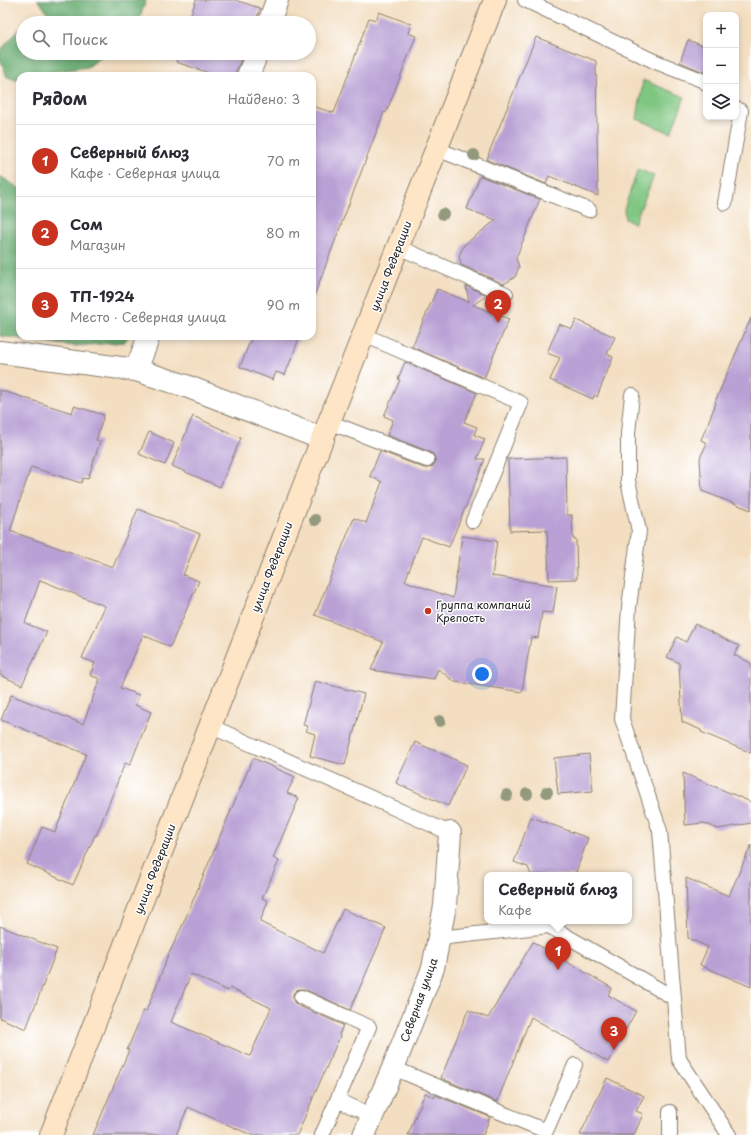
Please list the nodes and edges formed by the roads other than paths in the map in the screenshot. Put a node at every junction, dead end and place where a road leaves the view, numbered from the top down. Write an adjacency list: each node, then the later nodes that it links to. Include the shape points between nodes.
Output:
1 (277, 0): 4 (street)
2 (525, 0): 7 (lane, via 656,62)
3 (491, 1): 9 (main road, улица Федерации)
4 (271, 16)
5 (254, 60): 6 (street)
6 (250, 72)
7 (703, 81)
8 (739, 110): 10 (lane, via 741,111)
9 (437, 149): 11 (lane); 12 (main road, улица Федерации)
10 (725, 203)
11 (589, 210)
12 (398, 247): 13 (lane); 14 (main road, улица Федерации)
13 (506, 294)
14 (364, 335): 19 (main road, улица Федерации); 21 (lane, via 521,403)
15 (147, 340): 17 (street)
16 (0, 352): 17 (street)
17 (136, 370): 19 (street)
18 (632, 395): 26 (lane, via 628,433 628,480 639,531 629,607 622,719 660,831)
19 (326, 430): 20 (lane); 22 (main road, улица Федерации)
20 (427, 460)
21 (473, 521)
22 (210, 726): 23 (lane); 32 (main road, улица Федерации)
23 (450, 834): 24 (street, Северная улица, via 445,906)
24 (439, 938): 26 (lane, via 549,926); 28 (street, Северная улица, via 433,968)
25 (301, 997): 29 (lane, via 368,1028)
26 (674, 998): 35 (lane, via 679,1058)
27 (575, 1065): 28 (lane, via 546,1131)
28 (394, 1068): 31 (street, Северная улица)
29 (337, 1100): 31 (lane); 33 (lane)
30 (670, 1112): 34 (lane)
31 (368, 1125)
32 (51, 1135)
33 (322, 1135)
34 (670, 1135)
35 (729, 1135)

